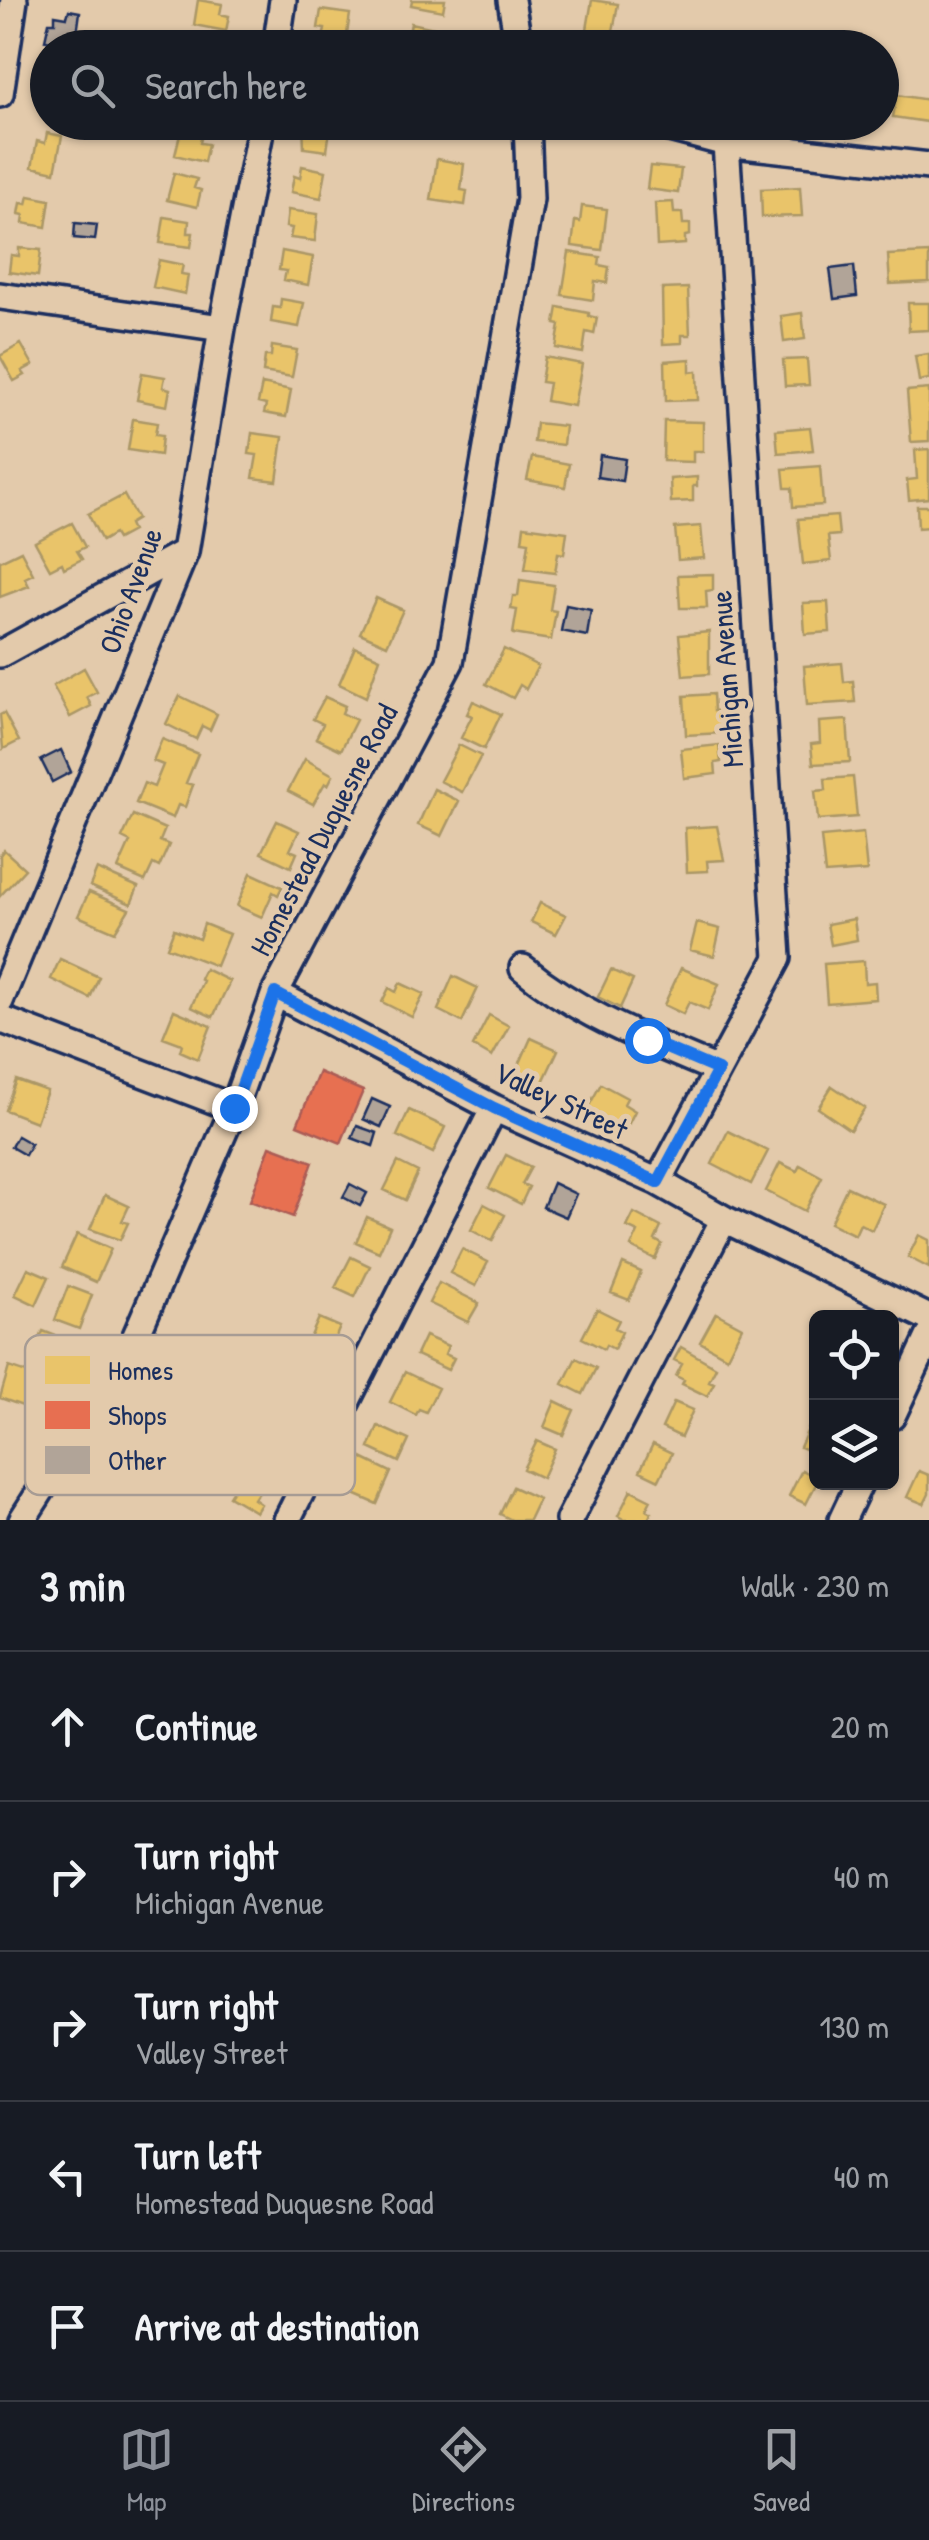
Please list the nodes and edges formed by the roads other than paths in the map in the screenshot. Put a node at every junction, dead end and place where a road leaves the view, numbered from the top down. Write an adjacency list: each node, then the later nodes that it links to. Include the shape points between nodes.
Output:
1 (14, 0): 6 (street)
2 (282, 0): 4 (street)
3 (511, 0): 5 (street)
4 (278, 30)
5 (516, 30)
6 (0, 94)
7 (259, 140): 13 (street, Ohio Avenue)
8 (528, 140): 17 (street, Homestead Duquesne Road, via 530,199 450,662)
9 (715, 140): 10 (street)
10 (726, 143): 11 (street); 20 (street, Michigan Avenue, via 778,958)
11 (929, 166)
12 (0, 296): 13 (street)
13 (222, 328): 14 (street, Ohio Avenue)
14 (185, 552): 15 (street); 18 (street, Ohio Avenue)
15 (0, 654)
16 (523, 968): 20 (street, via 580,1010)
17 (275, 993): 21 (street, Homestead Duquesne Road); 22 (street, Valley Street)
18 (0, 1002)
19 (0, 1018): 21 (street)
20 (718, 1070): 23 (street, Michigan Avenue)
21 (234, 1108): 26 (street, Homestead Duquesne Road)
22 (494, 1108): 23 (street, Valley Street); 28 (street)
23 (658, 1182): 24 (street, Valley Street)
24 (724, 1219): 25 (street, Valley Street); 35 (street)
25 (929, 1318)
26 (136, 1335)
27 (929, 1337): 29 (street)
28 (355, 1386)
29 (899, 1401)
30 (856, 1490): 36 (street)
31 (38, 1495): 33 (street, Homestead Duquesne Road)
32 (300, 1495): 34 (street)
33 (22, 1520)
34 (288, 1520)
35 (569, 1520)
36 (842, 1520)

